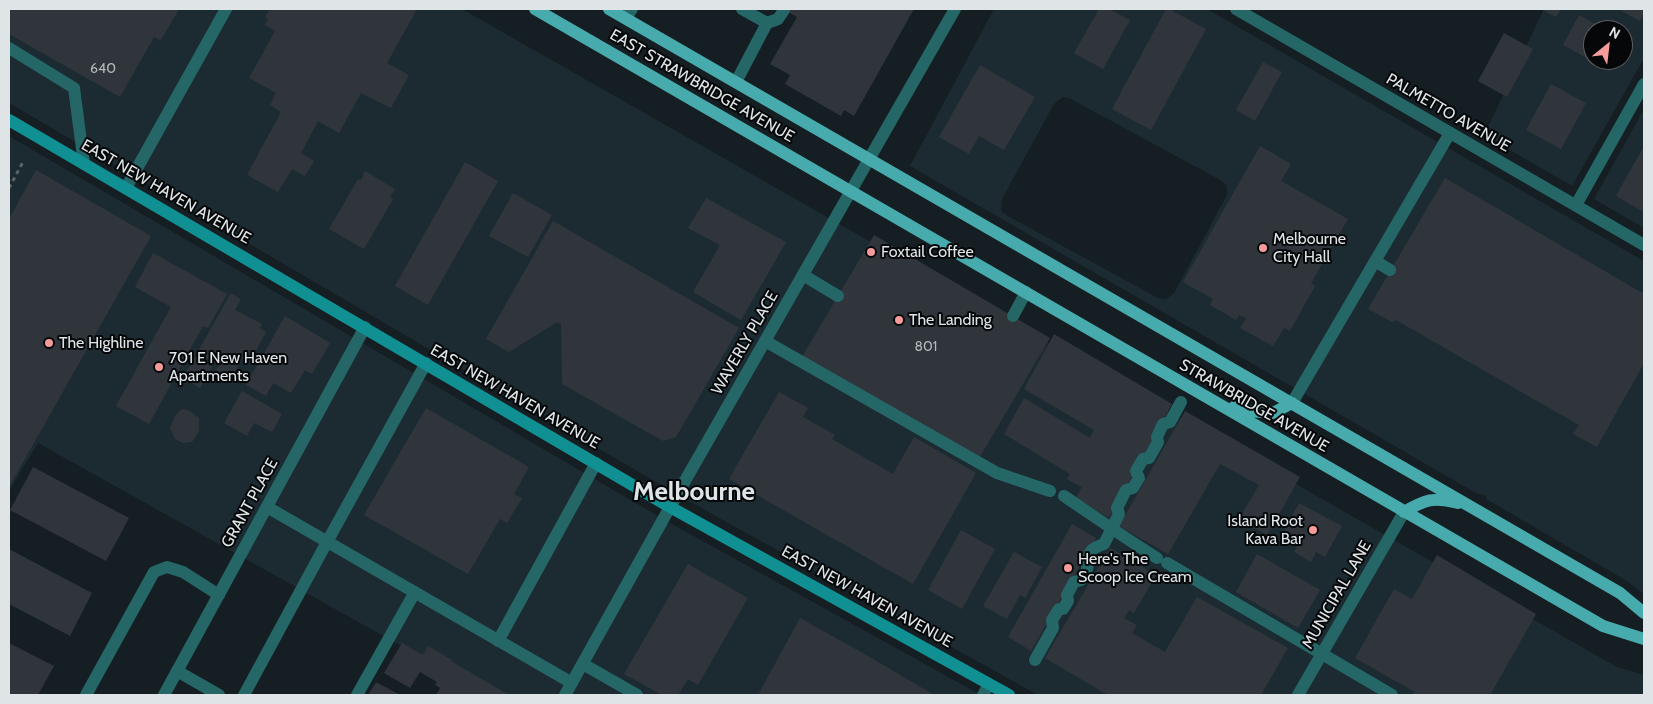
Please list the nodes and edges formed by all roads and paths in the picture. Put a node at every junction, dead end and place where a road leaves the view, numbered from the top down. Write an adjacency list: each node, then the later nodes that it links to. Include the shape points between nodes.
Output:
1 (226, 9): 19 (street)
2 (535, 9): 20 (main road, EAST STRAWBRIDGE AVENUE)
3 (609, 9): 8 (main road, EAST STRAWBRIDGE AVENUE)
4 (955, 9): 15 (street, WAVERLY PLACE)
5 (1236, 9): 14 (street, PALMETTO AVENUE)
6 (784, 10): 9 (street, via 778,19)
7 (750, 11): 9 (street)
8 (629, 14): 11 (main road, EAST STRAWBRIDGE AVENUE)
9 (767, 23): 11 (street)
10 (9, 48): 17 (street, via 74,88)
11 (736, 82): 15 (main road, EAST STRAWBRIDGE AVENUE)
12 (1644, 84): 21 (street)
13 (9, 120): 17 (street, EAST NEW HAVEN AVENUE)
14 (1450, 132): 21 (street, PALMETTO AVENUE); 23 (street)
15 (870, 159): 20 (street, WAVERLY PLACE); 34 (main road, STRAWBRIDGE AVENUE)
16 (24, 160): 18 (path)
17 (84, 164): 19 (street, EAST NEW HAVEN AVENUE)
18 (9, 188)
19 (126, 188): 29 (street, EAST NEW HAVEN AVENUE)
20 (852, 191): 25 (street, WAVERLY PLACE); 26 (main road, STRAWBRIDGE AVENUE)
21 (1576, 205): 22 (street, PALMETTO AVENUE)
22 (1644, 245)
23 (1375, 261): 24 (street); 34 (street)
24 (1390, 270)
25 (803, 275): 27 (street); 30 (street, WAVERLY PLACE)
26 (1026, 292): 28 (street); 33 (main road, STRAWBRIDGE AVENUE)
27 (838, 296)
28 (1013, 316)
29 (365, 327): 31 (street, EAST NEW HAVEN AVENUE); 39 (street, GRANT PLACE)
30 (765, 341): 36 (street, via 997,473); 40 (street, WAVERLY PLACE)
31 (426, 363): 35 (street, EAST NEW HAVEN AVENUE); 43 (street)
32 (1181, 402): 42 (street, via 1170,422 1163,424 1150,458 1143,459 1136,470 1139,478 1133,488 1126,490)
33 (1214, 402): 34 (main road, via 1273,413); 41 (main road, STRAWBRIDGE AVENUE)
34 (1292, 403): 38 (main road, STRAWBRIDGE AVENUE)
35 (596, 463): 40 (street, EAST NEW HAVEN AVENUE); 48 (street)
36 (1050, 491)
37 (1064, 496): 42 (street)
38 (1470, 506): 41 (main road, via 1442,500 1422,502); 46 (main road, STRAWBRIDGE AVENUE, via 1620,593)
39 (267, 507): 43 (street); 45 (street, GRANT PLACE)
40 (670, 507): 51 (street, WAVERLY PLACE); 54 (street, EAST NEW HAVEN AVENUE)
41 (1404, 512): 47 (main road, STRAWBRIDGE AVENUE, via 1603,626); 49 (street, MUNICIPAL LANE)
42 (1111, 529): 49 (street); 50 (street, via 1104,544 1094,547 1087,557 1087,570 1080,580 1074,582 1063,610 1059,609 1052,620 1053,628)
43 (327, 542): 44 (street); 58 (street)
44 (415, 592): 48 (street); 59 (street)
45 (219, 595): 52 (street, GRANT PLACE); 55 (street, via 183,572 167,567 154,572)
46 (1644, 614)
47 (1644, 639)
48 (498, 641): 53 (street)
49 (1321, 655): 64 (street, MUNICIPAL LANE); 65 (street)
50 (1035, 660)
51 (583, 664): 53 (street, WAVERLY PLACE); 61 (street)
52 (177, 671): 56 (street, GRANT PLACE); 57 (street)
53 (572, 683): 60 (street, WAVERLY PLACE)
54 (989, 684): 62 (street); 63 (street, EAST NEW HAVEN AVENUE)
55 (86, 695)
56 (164, 695)
57 (219, 695)
58 (244, 695)
59 (357, 695)
60 (565, 695)
61 (638, 695)
62 (983, 695)
63 (1009, 695)
64 (1298, 695)
65 (1392, 695)

